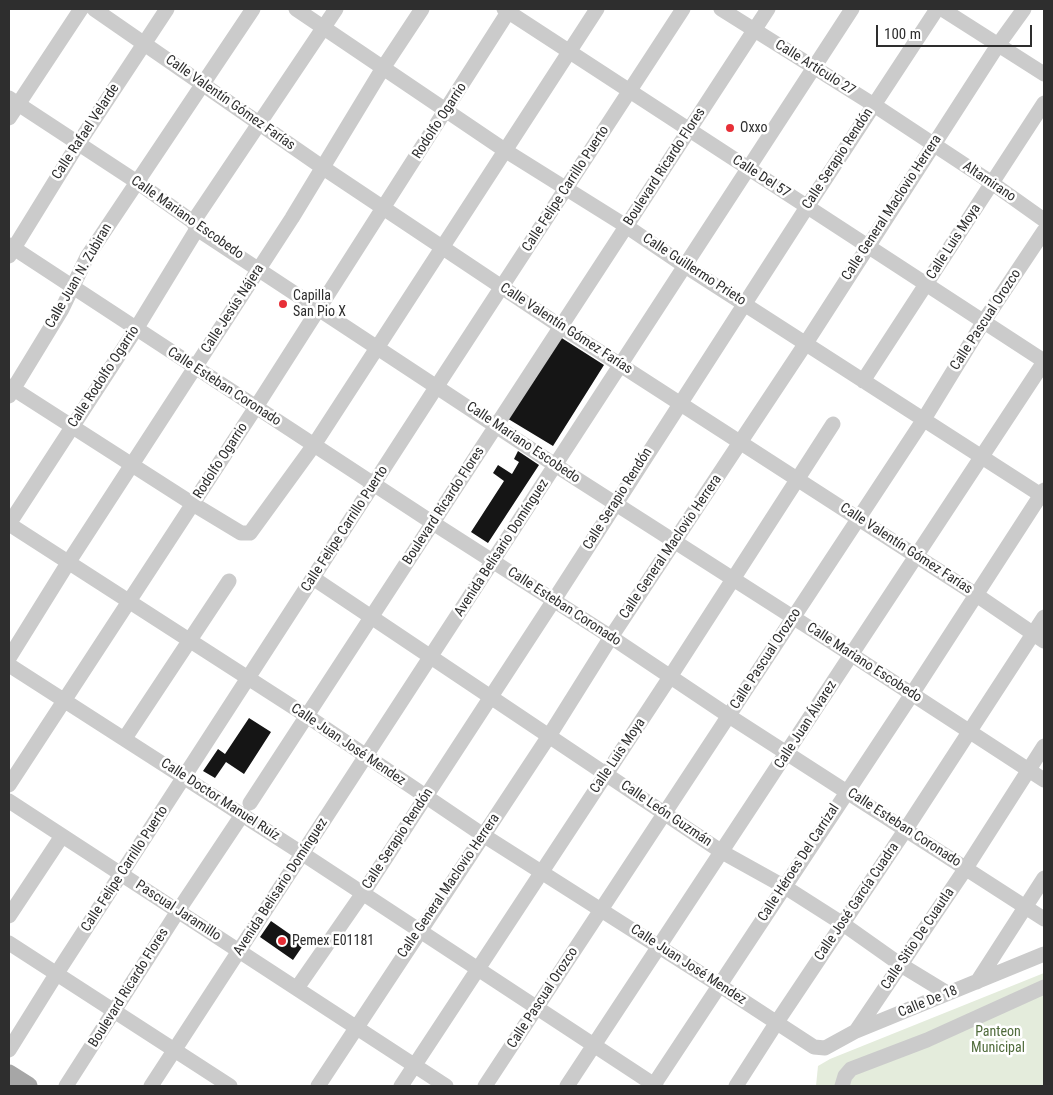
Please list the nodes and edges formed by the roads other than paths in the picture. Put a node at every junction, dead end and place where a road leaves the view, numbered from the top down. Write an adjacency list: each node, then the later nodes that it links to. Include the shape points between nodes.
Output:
1 (81, 9): 27 (street)
2 (94, 9): 19 (street, Calle Valentín Gómez Farías)
3 (167, 9): 19 (street, Calle Rafael Velarde)
4 (252, 9): 25 (street, Calle Juan N. Zubiran)
5 (296, 9): 17 (street, Calle Guillermo Prieto)
6 (336, 9): 17 (street, Calle Rodolfo Ogarrio)
7 (422, 9): 22 (street, Calle Jesús Nájera)
8 (598, 9): 21 (street)
9 (683, 9): 26 (street, Calle Felipe Carrillo Puerto)
10 (721, 9): 18 (street, Calle Artículo 27)
11 (768, 9): 18 (street, Boulevard Ricardo Flores)
12 (852, 9): 23 (street, Avenida Belisario Domínguez)
13 (937, 9): 29 (street, Calle Serapio Rendón)
14 (942, 9): 20 (street)
15 (1024, 9): 20 (street, Calle General Maclovio Herrera)
16 (508, 10): 21 (street, Calle Del 57); 30 (street, Rodolfo Ogarrio)
17 (324, 28): 22 (street, Calle Guillermo Prieto); 32 (street, Calle Rodolfo Ogarrio)
18 (754, 30): 23 (street, Calle Artículo 27); 33 (street, Boulevard Ricardo Flores)
19 (144, 43): 25 (street, Calle Valentín Gómez Farías); 34 (street, Calle Rafael Velarde)
20 (998, 45): 24 (street); 35 (street, Calle General Maclovio Herrera)
21 (569, 51): 26 (street, Calle Del 57); 36 (street)
22 (383, 68): 30 (street, Calle Guillermo Prieto); 37 (street, Calle Jesús Nájera)
23 (814, 68): 29 (street, Calle Artículo 27); 38 (street, Avenida Belisario Domínguez)
24 (1044, 74)
25 (202, 83): 32 (street, Calle Valentín Gómez Farías); 39 (street, Calle Juan N. Zubiran)
26 (629, 90): 33 (street, Calle Del 57); 41 (street, Calle Felipe Carrillo Puerto)
27 (13, 102): 31 (street); 34 (street, Calle Mariano Escobedo)
28 (1044, 103): 40 (street, Calle Luis Moya)
29 (874, 105): 35 (street, Calle Artículo 27); 42 (street, Calle Serapio Rendón)
30 (446, 112): 36 (street, Calle Guillermo Prieto); 43 (street, Rodolfo Ogarrio)
31 (9, 118)
32 (259, 123): 37 (street, Calle Valentín Gómez Farías); 45 (street, Calle Rodolfo Ogarrio)
33 (689, 129): 38 (street, Calle Del 57); 46 (street, Boulevard Ricardo Flores)
34 (78, 144): 39 (street, Calle Mariano Escobedo); 50 (street, Calle Rafael Velarde)
35 (933, 144): 40 (street, Altamirano); 48 (street, Calle General Maclovio Herrera)
36 (506, 151): 41 (street, Calle Guillermo Prieto); 49 (street)
37 (322, 167): 43 (street, Calle Valentín Gómez Farías); 52 (street, Calle Jesús Nájera)
38 (748, 168): 42 (street, Calle Del 57); 51 (street, Avenida Belisario Domínguez)
39 (136, 182): 45 (street, Calle Mariano Escobedo); 54 (street, Calle Juan N. Zubiran, via 87,257)
40 (992, 183): 44 (street, Altamirano); 53 (street, Calle Luis Moya)
41 (566, 188): 46 (street, Calle Guillermo Prieto); 55 (street, Calle Felipe Carrillo Puerto)
42 (807, 206): 48 (street, Calle Del 57); 56 (street, Calle Serapio Rendón)
43 (384, 209): 49 (street, Calle Valentín Gómez Farías); 57 (street, Rodolfo Ogarrio)
44 (1044, 220)
45 (195, 226): 52 (street, Calle Mariano Escobedo); 60 (street, Calle Rodolfo Ogarrio)
46 (626, 226): 51 (street, Calle Guillermo Prieto); 59 (street, Boulevard Ricardo Flores)
47 (1044, 231): 58 (street, Calle Pascual Orozco)
48 (868, 246): 53 (street, Calle Del 57); 61 (street, Calle General Maclovio Herrera)
49 (442, 247): 55 (street, Calle Valentín Gómez Farías); 62 (street)
50 (10, 250): 54 (street, Calle Esteban Coronado)
51 (685, 266): 56 (street, Calle Guillermo Prieto); 64 (street, Avenida Belisario Domínguez)
52 (259, 269): 57 (street, Calle Mariano Escobedo); 65 (street, Calle Jesús Nájera)
53 (927, 283): 58 (street, Calle Del 57); 66 (street, Calle Luis Moya)
54 (72, 288): 60 (street, Calle Esteban Coronado); 68 (street, Calle Juan N. Zubiran)
55 (502, 288): 59 (street, Calle Valentín Gómez Farías); 67 (street, Calle Felipe Carrillo Puerto)
56 (745, 303): 61 (street, Calle Guillermo Prieto); 69 (street, Calle Serapio Rendón)
57 (318, 308): 62 (street, Calle Mariano Escobedo); 70 (street, Rodolfo Ogarrio)
58 (984, 321): 63 (street, Calle Del 57); 71 (street, Calle Pascual Orozco)
59 (560, 326): 64 (street, Calle Valentín Gómez Farías); 73 (street, Boulevard Ricardo Flores)
60 (136, 329): 65 (street, Calle Esteban Coronado); 74 (street, Calle Rodolfo Ogarrio)
61 (806, 343): 66 (street, Calle Guillermo Prieto); 75 (street, Calle General Maclovio Herrera)
62 (378, 347): 67 (street, Calle Mariano Escobedo); 76 (street)
63 (1044, 362): 77 (street, Calle Juan Álvarez)
64 (621, 365): 69 (street, Calle Valentín Gómez Farías); 79 (street, Avenida Belisario Domínguez)
65 (196, 368): 70 (street, Calle Esteban Coronado); 78 (street, Calle Jesús Nájera)
66 (863, 380): 71 (street, Calle Guillermo Prieto)
67 (437, 386): 73 (street, Calle Mariano Escobedo); 81 (street, Calle Felipe Carrillo Puerto)
68 (10, 390): 74 (street)
69 (680, 403): 75 (street, Calle Valentín Gómez Farías); 84 (street, Calle Serapio Rendón)
70 (256, 407): 76 (street, Calle Esteban Coronado); 83 (street, Rodolfo Ogarrio)
71 (924, 419): 77 (street, Calle Guillermo Prieto); 85 (street, Calle Pascual Orozco)
72 (834, 424): 80 (street, Calle Luis Moya)
73 (497, 426): 79 (street, Calle Mariano Escobedo); 86 (street, Boulevard Ricardo Flores)
74 (72, 427): 78 (street); 87 (street, Calle Rodolfo Ogarrio)
75 (740, 442): 80 (street, Calle Valentín Gómez Farías); 88 (street, Calle General Maclovio Herrera)
76 (314, 445): 81 (street, Calle Esteban Coronado); 83 (street, via 248,534)
77 (982, 457): 82 (street, Calle Guillermo Prieto); 89 (street, Calle Juan Álvarez)
78 (132, 464): 83 (street); 91 (street, Calle Jesús Nájera)
79 (555, 465): 84 (street, Calle Mariano Escobedo); 90 (street, Avenida Belisario Domínguez)
80 (798, 480): 85 (street, Calle Valentín Gómez Farías); 93 (street, Calle Luis Moya)
81 (374, 484): 86 (street, Calle Esteban Coronado); 92 (street, Calle Felipe Carrillo Puerto)
82 (1043, 494): 95 (street, Calle Héroes Del Carrizal)
83 (193, 504): 97 (street, Rodolfo Ogarrio)
84 (615, 504): 88 (street, Calle Mariano Escobedo); 96 (street, Calle Serapio Rendón)
85 (858, 518): 89 (street, Calle Valentín Gómez Farías); 100 (street, Calle Pascual Orozco)
86 (433, 523): 90 (street, Calle Esteban Coronado); 98 (street, Boulevard Ricardo Flores)
87 (9, 524): 91 (street, Calle Juan José Mendez)
88 (675, 541): 93 (street, Calle Mariano Escobedo); 101 (street, Calle General Maclovio Herrera)
89 (916, 556): 95 (street, Calle Valentín Gómez Farías); 104 (street, Calle Juan Álvarez)
90 (494, 561): 96 (street, Calle Esteban Coronado); 105 (street, Avenida Belisario Domínguez)
91 (68, 563): 97 (street, Calle Juan José Mendez); 106 (street, Calle Jesús Nájera)
92 (314, 578): 98 (street, Calle León Guzmán); 109 (street, Calle Felipe Carrillo Puerto)
93 (733, 579): 100 (street, Calle Mariano Escobedo); 108 (street, Calle Luis Moya)
94 (229, 581): 103 (street)
95 (975, 594): 102 (street, Calle Valentín Gómez Farías); 110 (street, Calle Héroes Del Carrizal)
96 (554, 600): 101 (street, Calle Esteban Coronado); 111 (street, Calle Serapio Rendón)
97 (129, 602): 103 (street, Calle Juan José Mendez); 112 (street, Rodolfo Ogarrio)
98 (372, 616): 105 (street, Calle León Guzmán); 113 (street, Boulevard Ricardo Flores)
99 (1044, 617): 102 (street, Calle José García Cuadra)
100 (793, 618): 104 (street, Calle Mariano Escobedo); 114 (street, Calle Pascual Orozco)
101 (611, 637): 108 (street, Calle Esteban Coronado); 116 (street, Calle General Maclovio Herrera)
102 (1039, 637): 115 (street, Calle José García Cuadra)
103 (189, 641): 109 (street, Calle Juan José Mendez); 117 (street)
104 (852, 655): 110 (street, Calle Mariano Escobedo); 119 (street, Calle Juan Álvarez)
105 (432, 656): 111 (street, Calle León Guzmán); 120 (street, Avenida Belisario Domínguez)
106 (9, 658)
107 (9, 665): 112 (street, Calle Doctor Manuel Ruíz)
108 (670, 677): 114 (street, Calle Esteban Coronado); 122 (street, Calle Luis Moya)
109 (248, 678): 113 (street, Calle Juan José Mendez); 123 (street, Calle Felipe Carrillo Puerto)
110 (912, 694): 115 (street, Calle Mariano Escobedo); 126 (street, Calle Héroes Del Carrizal)
111 (491, 696): 116 (street, Calle León Guzmán); 127 (street, Calle Serapio Rendón)
112 (64, 700): 117 (street, Calle Doctor Manuel Ruíz); 125 (street, Rodolfo Ogarrio)
113 (307, 716): 120 (street, Calle Juan José Mendez); 129 (street, Boulevard Ricardo Flores)
114 (729, 716): 119 (street, Calle Esteban Coronado); 130 (street, Calle Pascual Orozco)
115 (970, 732): 121 (street, Calle Mariano Escobedo); 131 (street, Calle José García Cuadra)
116 (549, 736): 122 (street, Calle León Guzmán); 132 (street, Calle General Maclovio Herrera)
117 (125, 738): 123 (street, Calle Doctor Manuel Ruíz)
118 (1044, 746): 121 (street, Calle Sitio De Cuautla)
119 (787, 754): 126 (street, Calle Esteban Coronado); 134 (street, Calle Juan Álvarez)
120 (366, 756): 127 (street, Calle Juan José Mendez); 135 (street, Avenida Belisario Domínguez)
121 (1029, 770): 124 (street, Calle Mariano Escobedo); 136 (street, Calle Sitio De Cuautla)
122 (605, 774): 130 (street, Calle León Guzmán); 137 (street, Calle Luis Moya)
123 (184, 777): 129 (street, Calle Doctor Manuel Ruíz); 138 (street, Calle Felipe Carrillo Puerto)
124 (1044, 780)
125 (9, 784)
126 (847, 791): 131 (street, Calle Esteban Coronado); 140 (street, Calle Héroes Del Carrizal)
127 (426, 796): 132 (street, Calle Juan José Mendez); 141 (street, Calle Serapio Rendón)
128 (9, 802): 133 (street, Pascual Jaramillo)
129 (246, 809): 135 (street, Calle Doctor Manuel Ruíz); 144 (street, Boulevard Ricardo Flores)
130 (664, 813): 134 (street, Calle León Guzmán); 143 (street, Calle Pascual Orozco)
131 (906, 828): 136 (street, Calle Esteban Coronado); 147 (street, Calle José García Cuadra)
132 (483, 834): 137 (street, Calle Juan José Mendez); 148 (street, Calle General Maclovio Herrera)
133 (62, 836): 138 (street, Pascual Jaramillo); 145 (street)
134 (722, 852): 140 (street, Calle León Guzmán); 150 (street, Calle Juan Álvarez)
135 (304, 854): 141 (street, Calle Doctor Manuel Ruíz); 151 (street, Avenida Belisario Domínguez)
136 (966, 868): 142 (street, Calle Esteban Coronado); 153 (street, Calle Sitio De Cuautla)
137 (541, 872): 143 (street, Calle Juan José Mendez); 154 (street, Calle Luis Moya)
138 (121, 874): 144 (street, Pascual Jaramillo); 155 (street, Calle Felipe Carrillo Puerto)
139 (1044, 878): 142 (street)
140 (785, 887): 147 (street, Calle León Guzmán); 157 (street, Calle Héroes Del Carrizal)
141 (363, 893): 148 (street, Calle Doctor Manuel Ruíz); 159 (street, Calle Serapio Rendón)
142 (1026, 907): 146 (street, Calle Esteban Coronado); 156 (street)
143 (601, 909): 150 (street, Calle Juan José Mendez); 161 (street, Calle Pascual Orozco)
144 (178, 911): 151 (street, Pascual Jaramillo); 162 (street, Boulevard Ricardo Flores)
145 (9, 916)
146 (1044, 919)
147 (843, 924): 153 (street, Calle León Guzmán); 163 (street, Calle José García Cuadra)
148 (419, 930): 154 (street, Calle Doctor Manuel Ruíz); 164 (street, Calle General Maclovio Herrera)
149 (9, 943): 155 (street)
150 (660, 946): 157 (street, Calle Juan José Mendez); 166 (street, Calle Juan Álvarez)
151 (239, 951): 159 (street, Pascual Jaramillo); 169 (street, Avenida Belisario Domínguez)
152 (1044, 954): 156 (street, Calle De 18)
153 (901, 965): 160 (street, Calle León Guzmán); 165 (street, Calle Sitio De Cuautla)
154 (479, 970): 161 (street, Calle Doctor Manuel Ruíz); 170 (street, Calle Luis Moya)
155 (57, 973): 162 (street); 168 (street, Calle Felipe Carrillo Puerto)
156 (977, 982): 160 (street, Calle De 18)
157 (719, 984): 163 (street, Calle Juan José Mendez); 181 (street, Calle Héroes Del Carrizal)
158 (1044, 987): 183 (street, via 952,1029 851,1069)
159 (297, 988): 164 (street, Pascual Jaramillo)
160 (947, 993): 165 (street, Calle De 18)
161 (537, 1008): 166 (street, Calle Doctor Manuel Ruíz); 179 (street, Calle Pascual Orozco)
162 (115, 1011): 169 (street); 173 (street, Boulevard Ricardo Flores)
163 (777, 1022): 167 (street, Calle Juan José Mendez); 182 (street, Calle José García Cuadra)
164 (356, 1027): 170 (street, Pascual Jaramillo); 176 (street, Calle General Maclovio Herrera)
165 (856, 1031): 167 (street, Calle De 18, via 825,1048)
166 (594, 1045): 180 (street, Calle Juan Álvarez); 181 (street, Calle Doctor Manuel Ruíz)
167 (814, 1047)
168 (9, 1050)
169 (174, 1050): 174 (street, Avenida Belisario Domínguez); 175 (street)
170 (415, 1065): 177 (street, Calle Luis Moya); 178 (street, Pascual Jaramillo)
171 (9, 1074): 172 (main road)
172 (28, 1086)
173 (66, 1086)
174 (151, 1086)
175 (230, 1086)
176 (318, 1086)
177 (401, 1086)
178 (446, 1086)
179 (485, 1086)
180 (567, 1086)
181 (654, 1086)
182 (736, 1086)
183 (842, 1086)

